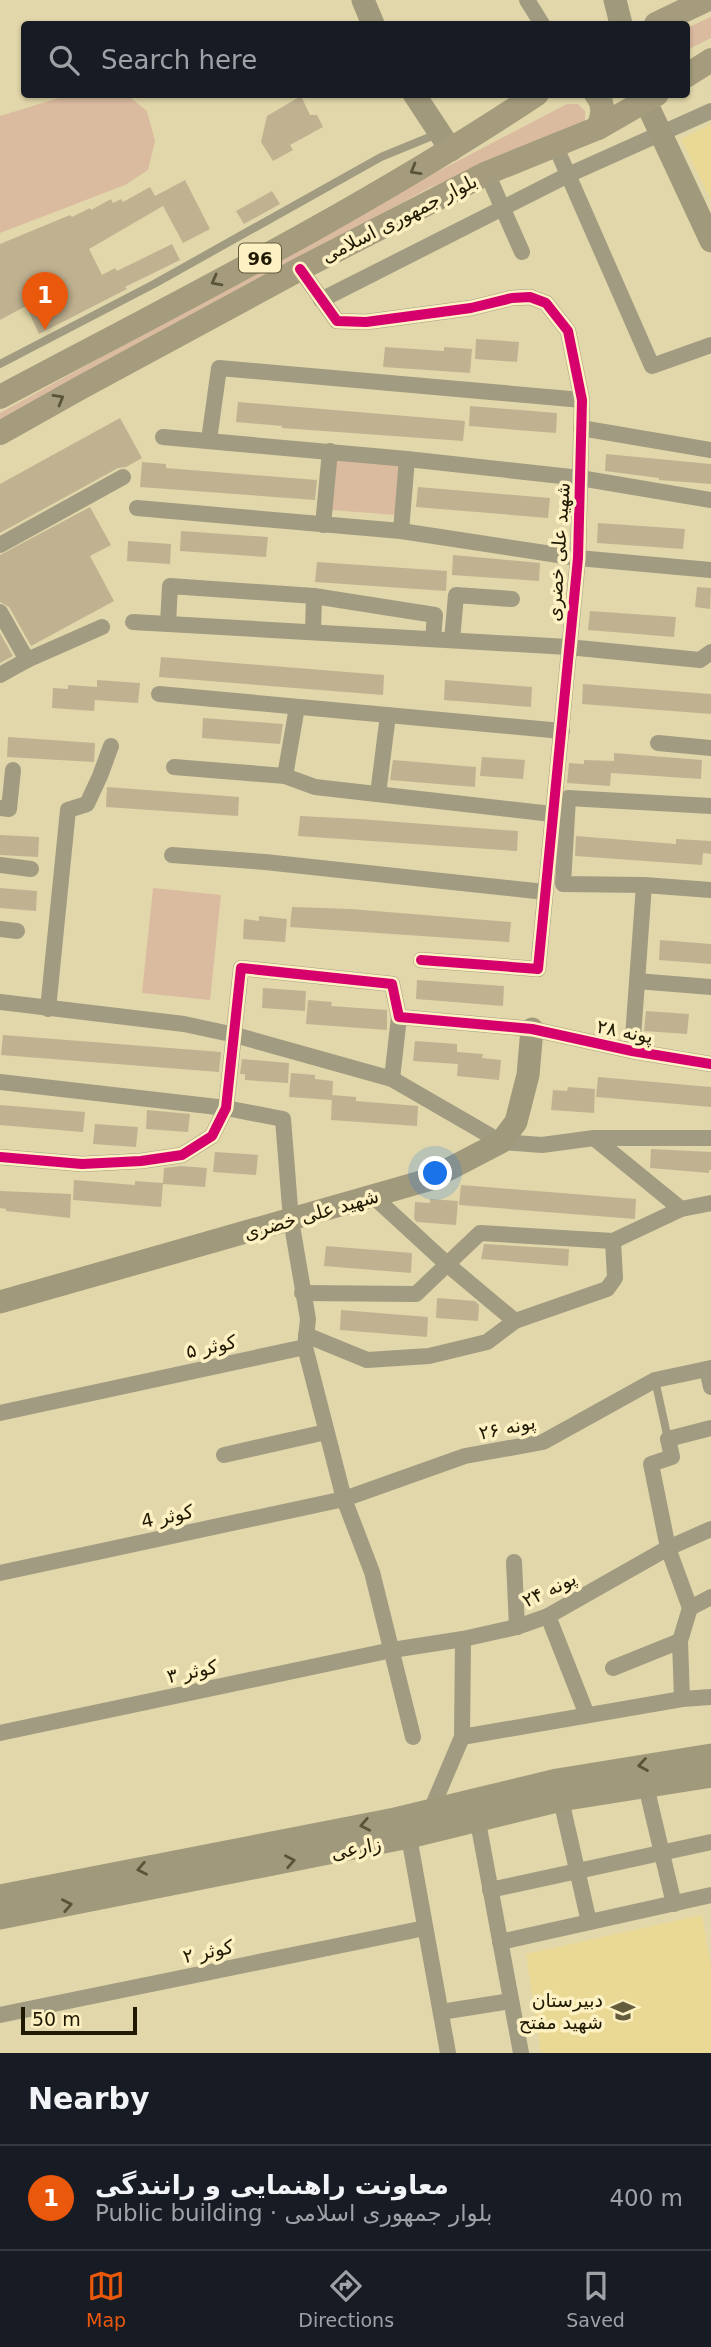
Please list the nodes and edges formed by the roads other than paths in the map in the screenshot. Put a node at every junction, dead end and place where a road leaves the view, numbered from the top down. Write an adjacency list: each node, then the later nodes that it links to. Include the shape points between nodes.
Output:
1 (363, 0): 5 (main road)
2 (527, 0): 6 (street)
3 (615, 0): 7 (main road)
4 (706, 0): 8 (main road)
5 (372, 21)
6 (540, 21)
7 (620, 21)
8 (662, 21)
9 (711, 60): 10 (main road); 11 (main road)
10 (690, 67)
11 (690, 74)
12 (417, 98): 21 (main road)
13 (531, 98): 17 (main road, بلوار جمهوری اسلامی / 96)
14 (539, 98): 17 (main road)
15 (599, 98): 19 (main road, via 603,115)
16 (651, 98): 19 (main road, بلوار جمهوری اسلامی / 96); 20 (main road)
17 (515, 109): 21 (main road, بلوار جمهوری اسلامی / 96)
18 (711, 111): 20 (street)
19 (598, 128): 22 (main road, بلوار جمهوری اسلامی / 96)
20 (661, 134): 24 (street); 26 (main road)
21 (446, 141): 31 (lane, via 381,158); 32 (main road, بلوار جمهوری اسلامی / 96, one-way to 32, via 271,252)
22 (555, 145): 23 (main road, بلوار جمهوری اسلامی / 96); 24 (street)
23 (487, 173): 25 (street); 28 (main road, بلوار جمهوری اسلامی / 96)
24 (568, 175): 25 (street); 30 (street, via 652,366)
25 (502, 208): 27 (street); 29 (street)
26 (711, 241)
27 (522, 252)
28 (300, 269): 29 (street, شهید علی خضری); 35 (main road, بلوار جمهوری اسلامی / 96, one-way to 28)
29 (321, 300): 33 (street, شهید علی خضری, via 337,321 366,322 530,296 546,303 568,331)
30 (711, 345)
31 (0, 364)
32 (0, 397)
33 (582, 400): 34 (street, شهید علی خضری); 37 (street, via 219,368)
34 (581, 428): 38 (street); 42 (street, شهید علی خضری)
35 (0, 433)
36 (163, 437): 37 (street)
37 (209, 440): 39 (street)
38 (711, 450)
39 (330, 451): 40 (street); 45 (street)
40 (407, 458): 42 (street); 46 (street)
41 (123, 477): 47 (street)
42 (580, 478): 43 (street); 48 (street, شهید علی خضری)
43 (711, 500)
44 (137, 508): 45 (street)
45 (323, 525): 46 (street)
46 (401, 531): 48 (street)
47 (0, 545)
48 (578, 558): 49 (street); 59 (street, شهید علی خضری)
49 (711, 569)
50 (314, 596): 54 (street, via 170,586); 56 (street); 57 (street, via 435,615)
51 (512, 599): 58 (street, via 456,594)
52 (0, 612): 61 (street)
53 (133, 622): 54 (street)
54 (168, 624): 56 (street)
55 (102, 627): 61 (street)
56 (313, 632): 57 (street)
57 (433, 639): 58 (street)
58 (452, 640): 59 (street)
59 (568, 647): 60 (street, via 700,660); 66 (street, شهید علی خضری)
60 (711, 652)
61 (27, 660): 62 (street)
62 (0, 675)
63 (159, 694): 64 (street)
64 (297, 707): 65 (street); 72 (street)
65 (388, 715): 66 (street); 73 (street)
66 (562, 731): 76 (street, شهید علی خضری)
67 (658, 743): 69 (street)
68 (111, 746): 87 (street, via 87,804 68,810)
69 (711, 748)
70 (174, 767): 72 (street)
71 (13, 770): 75 (street, via 9,809)
72 (285, 776): 73 (street, via 315,787)
73 (379, 794): 76 (street)
74 (711, 806): 80 (street, via 568,798 563,884)
75 (0, 808)
76 (552, 814): 82 (street, شهید علی خضری)
77 (172, 855): 82 (street)
78 (0, 865): 79 (street)
79 (32, 869)
80 (644, 885): 81 (street); 84 (street)
81 (711, 890)
82 (545, 892): 83 (street, شهید علی خضری, via 538,969)
83 (421, 960)
84 (637, 981): 85 (street); 91 (street)
85 (711, 987)
86 (0, 1002): 87 (street)
87 (48, 1009): 90 (street, via 184,1024)
88 (398, 1017): 89 (street, پونه ۲۸); 90 (street, via 392,984 241,968); 93 (street)
89 (533, 1029): 91 (street, پونه ۲۸); 98 (main road, via 516,1122)
90 (235, 1035): 93 (street); 95 (street)
91 (632, 1051): 92 (street, پونه ۲۸)
92 (711, 1064)
93 (392, 1079): 98 (street)
94 (0, 1082): 95 (street)
95 (226, 1108): 99 (street, via 212,1136 182,1155 82,1164); 103 (street, via 283,1119)
96 (711, 1138): 97 (street)
97 (594, 1139): 98 (street, via 542,1145); 102 (street)
98 (501, 1142): 100 (main road, شهید علی خضری, via 428,1180)
99 (0, 1157)
100 (374, 1197): 103 (main road, شهید علی خضری); 105 (street)
101 (711, 1203): 102 (street)
102 (681, 1209): 104 (street)
103 (291, 1220): 106 (street); 107 (main road, شهید علی خضری)
104 (614, 1241): 105 (street, via 480,1233); 108 (street, via 615,1278 607,1289)
105 (448, 1265): 106 (street, via 416,1294); 108 (street)
106 (303, 1293): 109 (street, via 308,1319)
107 (0, 1302)
108 (515, 1321): 109 (street, via 487,1342 429,1356 367,1360)
109 (305, 1341): 113 (street, کوثر ۵); 115 (street)
110 (709, 1369): 111 (street, پونه ۲۶); 112 (street)
111 (655, 1380): 116 (lane); 118 (street, پونه ۲۶, via 543,1442 465,1456)
112 (711, 1387)
113 (0, 1413)
114 (711, 1428): 116 (street)
115 (326, 1432): 117 (street); 118 (street)
116 (668, 1439): 120 (street, via 672,1457 651,1464)
117 (224, 1455)
118 (344, 1499): 122 (street, کوثر 4); 129 (street, via 372,1572)
119 (711, 1529): 120 (street, پونه ۲۴)
120 (668, 1548): 124 (street); 125 (street, پونه ۲۴)
121 (514, 1562): 126 (street)
122 (0, 1573)
123 (711, 1597): 124 (street)
124 (690, 1608): 128 (street)
125 (548, 1616): 126 (street, پونه ۲۴); 133 (street)
126 (517, 1627): 127 (street, پونه ۲۴)
127 (463, 1639): 129 (street, پونه ۲۴); 136 (street)
128 (680, 1641): 130 (street); 132 (street)
129 (392, 1650): 134 (street, کوثر ۳); 135 (street)
130 (612, 1668)
131 (711, 1697): 132 (street)
132 (682, 1699): 133 (street)
133 (587, 1715): 136 (street)
134 (0, 1733)
135 (413, 1737)
136 (462, 1737): 141 (street)
137 (711, 1755): 141 (main road, زارعی, one-way to 141, via 557,1780)
138 (711, 1776): 139 (main road, زارعی)
139 (646, 1786): 140 (main road, زارعی); 145 (street)
140 (561, 1800): 142 (main road, زارعی); 146 (street)
141 (434, 1821): 142 (main road, زارعی); 143 (main road, زارعی); 149 (main road, زارعی, one-way to 149, via 381,1822)
142 (478, 1822): 147 (street)
143 (409, 1837): 151 (main road, زارعی, one-way to 143); 153 (street)
144 (711, 1842): 145 (street)
145 (663, 1852): 146 (street); 150 (street)
146 (578, 1871): 147 (street); 152 (street)
147 (491, 1890): 154 (street)
148 (711, 1895): 150 (street)
149 (0, 1896)
150 (674, 1904): 152 (street)
151 (0, 1918)
152 (589, 1922): 154 (street)
153 (425, 1928): 156 (street); 157 (street, کوثر ۲)
154 (500, 1942): 155 (street)
155 (511, 2001): 156 (street); 159 (street)
156 (440, 2012): 158 (street)
157 (0, 2015)
158 (448, 2053)
159 (521, 2053)

